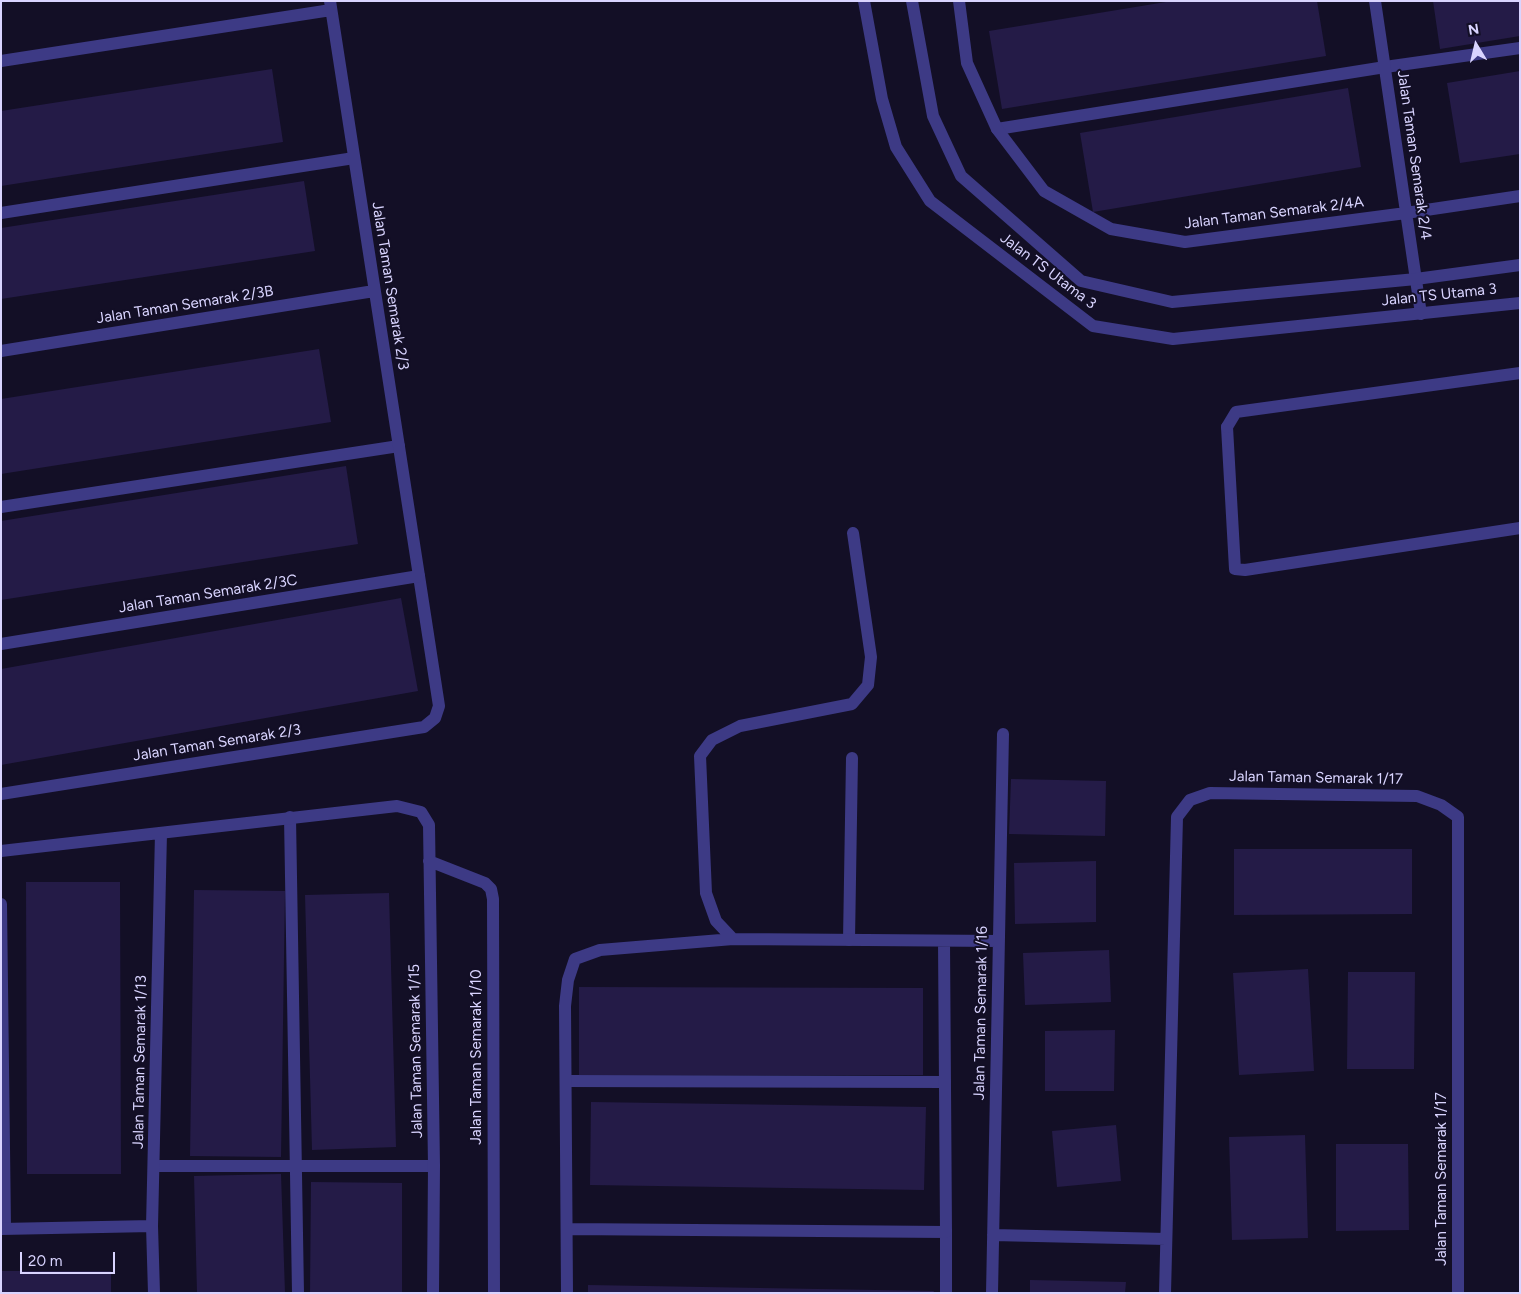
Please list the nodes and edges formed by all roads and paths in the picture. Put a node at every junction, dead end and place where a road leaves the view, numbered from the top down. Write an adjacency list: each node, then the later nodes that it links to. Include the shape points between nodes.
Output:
1 (864, 1): 18 (street, Jalan TS Utama 3, via 882,99 896,146 930,201 1093,326 1173,339)
2 (912, 1): 15 (street, Jalan TS Utama 3, via 933,116 961,176 1081,281 1172,302)
3 (959, 1): 9 (street, Jalan Taman Semarak 2/4A, via 967,63)
4 (1375, 1): 8 (street, Jalan Taman Semarak 2/4)
5 (330, 6): 7 (street); 10 (street, Jalan Taman Semarak 2/3)
6 (1520, 48): 8 (street)
7 (1, 61)
8 (1384, 67): 9 (street); 13 (street, Jalan Taman Semarak 2/4)
9 (997, 130): 13 (street, Jalan Taman Semarak 2/4A, via 1044,191 1112,229 1185,242)
10 (354, 158): 12 (street); 16 (street, Jalan Taman Semarak 2/3)
11 (1520, 196): 13 (street, Jalan Taman Semarak 2/4A)
12 (1, 213)
13 (1406, 213): 15 (street, Jalan Taman Semarak 2/4)
14 (1520, 265): 15 (street, Jalan TS Utama 3)
15 (1416, 279): 18 (street, Jalan Taman Semarak 2/4)
16 (374, 291): 19 (street, Jalan Taman Semarak 2/3B); 21 (street, Jalan Taman Semarak 2/3)
17 (1520, 303): 18 (street, Jalan TS Utama 3)
18 (1422, 314)
19 (1, 351)
20 (1520, 373): 23 (street, via 1236,412 1227,427 1235,569)
21 (398, 446): 22 (street); 25 (street, Jalan Taman Semarak 2/3)
22 (1, 508)
23 (1520, 528)
24 (852, 533): 35 (street, via 870,657 868,685 852,704 740,726 712,740 700,756 706,893 716,921)
25 (419, 576): 26 (street, Jalan Taman Semarak 2/3C); 29 (street, Jalan Taman Semarak 2/3, via 439,706 435,718 424,727)
26 (1, 644)
27 (1003, 734): 38 (street, Jalan Taman Semarak 1/16)
28 (852, 758): 36 (street)
29 (1, 794)
30 (290, 817): 31 (street); 33 (street, Jalan Taman Semarak 1/15, via 397,806 421,812 429,825); 42 (street)
31 (161, 833): 32 (street); 41 (street, Jalan Taman Semarak 1/13)
32 (1, 851)
33 (429, 861): 43 (street, Jalan Taman Semarak 1/15); 53 (street, Jalan Taman Semarak 1/10, via 485,883 491,889 493,900)
34 (1, 904): 45 (street)
35 (732, 939): 36 (street); 39 (street, via 600,950 575,959 565,1006)
36 (849, 940): 37 (street)
37 (944, 941): 38 (street); 40 (street)
38 (999, 941): 48 (street, Jalan Taman Semarak 1/16)
39 (566, 1081): 40 (street); 46 (street)
40 (945, 1082): 47 (street)
41 (154, 1166): 42 (street); 44 (street, Jalan Taman Semarak 1/13)
42 (296, 1166): 43 (street); 51 (street)
43 (434, 1166): 52 (street, Jalan Taman Semarak 1/15)
44 (152, 1226): 45 (street); 50 (street, Jalan Taman Semarak 1/13)
45 (3, 1228)
46 (568, 1229): 47 (street); 54 (street)
47 (946, 1232): 55 (street)
48 (993, 1235): 49 (street); 56 (street, Jalan Taman Semarak 1/16)
49 (1166, 1238): 57 (street, Jalan Taman Semarak 1/17); 58 (street, Jalan Taman Semarak 1/17, via 1177,817 1190,800 1210,793 1417,796 1441,805 1458,817)
50 (154, 1293)
51 (298, 1293)
52 (433, 1293)
53 (494, 1293)
54 (568, 1293)
55 (946, 1293)
56 (992, 1293)
57 (1165, 1293)
58 (1458, 1293)

